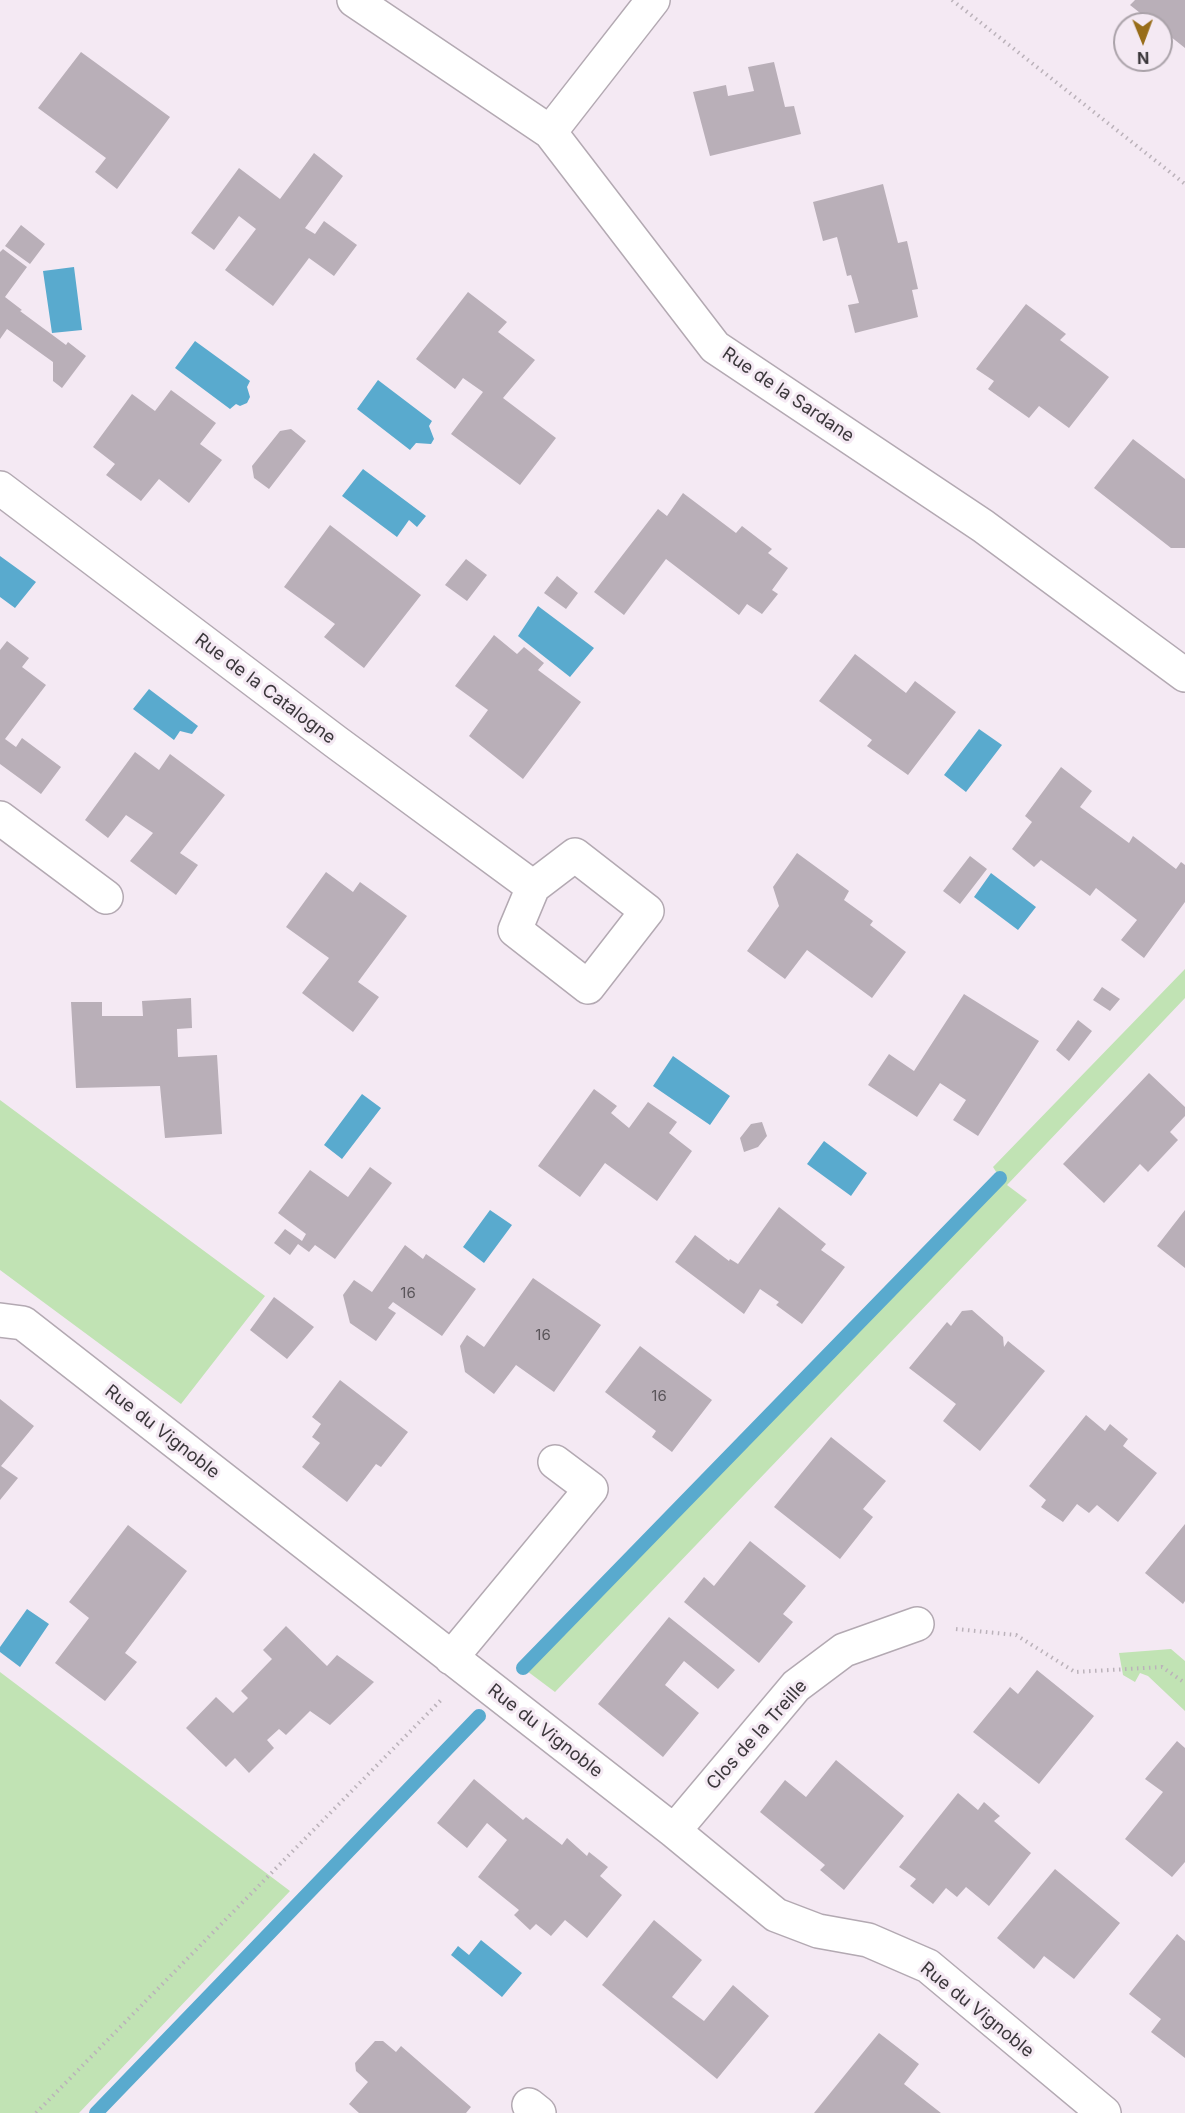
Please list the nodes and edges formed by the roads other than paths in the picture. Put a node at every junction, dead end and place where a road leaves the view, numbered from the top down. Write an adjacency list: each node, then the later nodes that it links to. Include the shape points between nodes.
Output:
1 (354, 0): 3 (street, Rue de la Sardane)
2 (653, 0): 3 (street)
3 (550, 132): 5 (street, Rue de la Sardane, via 715,347 983,526)
4 (0, 488): 7 (street, Rue de la Catalogne)
5 (1185, 675)
6 (0, 818): 8 (street)
7 (533, 887)
8 (106, 897)
9 (0, 1320): 12 (street, Rue du Vignoble, via 23,1323)
10 (555, 1462): 12 (street, via 591,1489)
11 (917, 1624): 13 (street, Clos de la Treille, via 844,1650 796,1686)
12 (460, 1665): 13 (street, Rue du Vignoble)
13 (674, 1831): 14 (street, Rue du Vignoble, via 776,1915 818,1931 868,1940 928,1966)
14 (1104, 2113)

